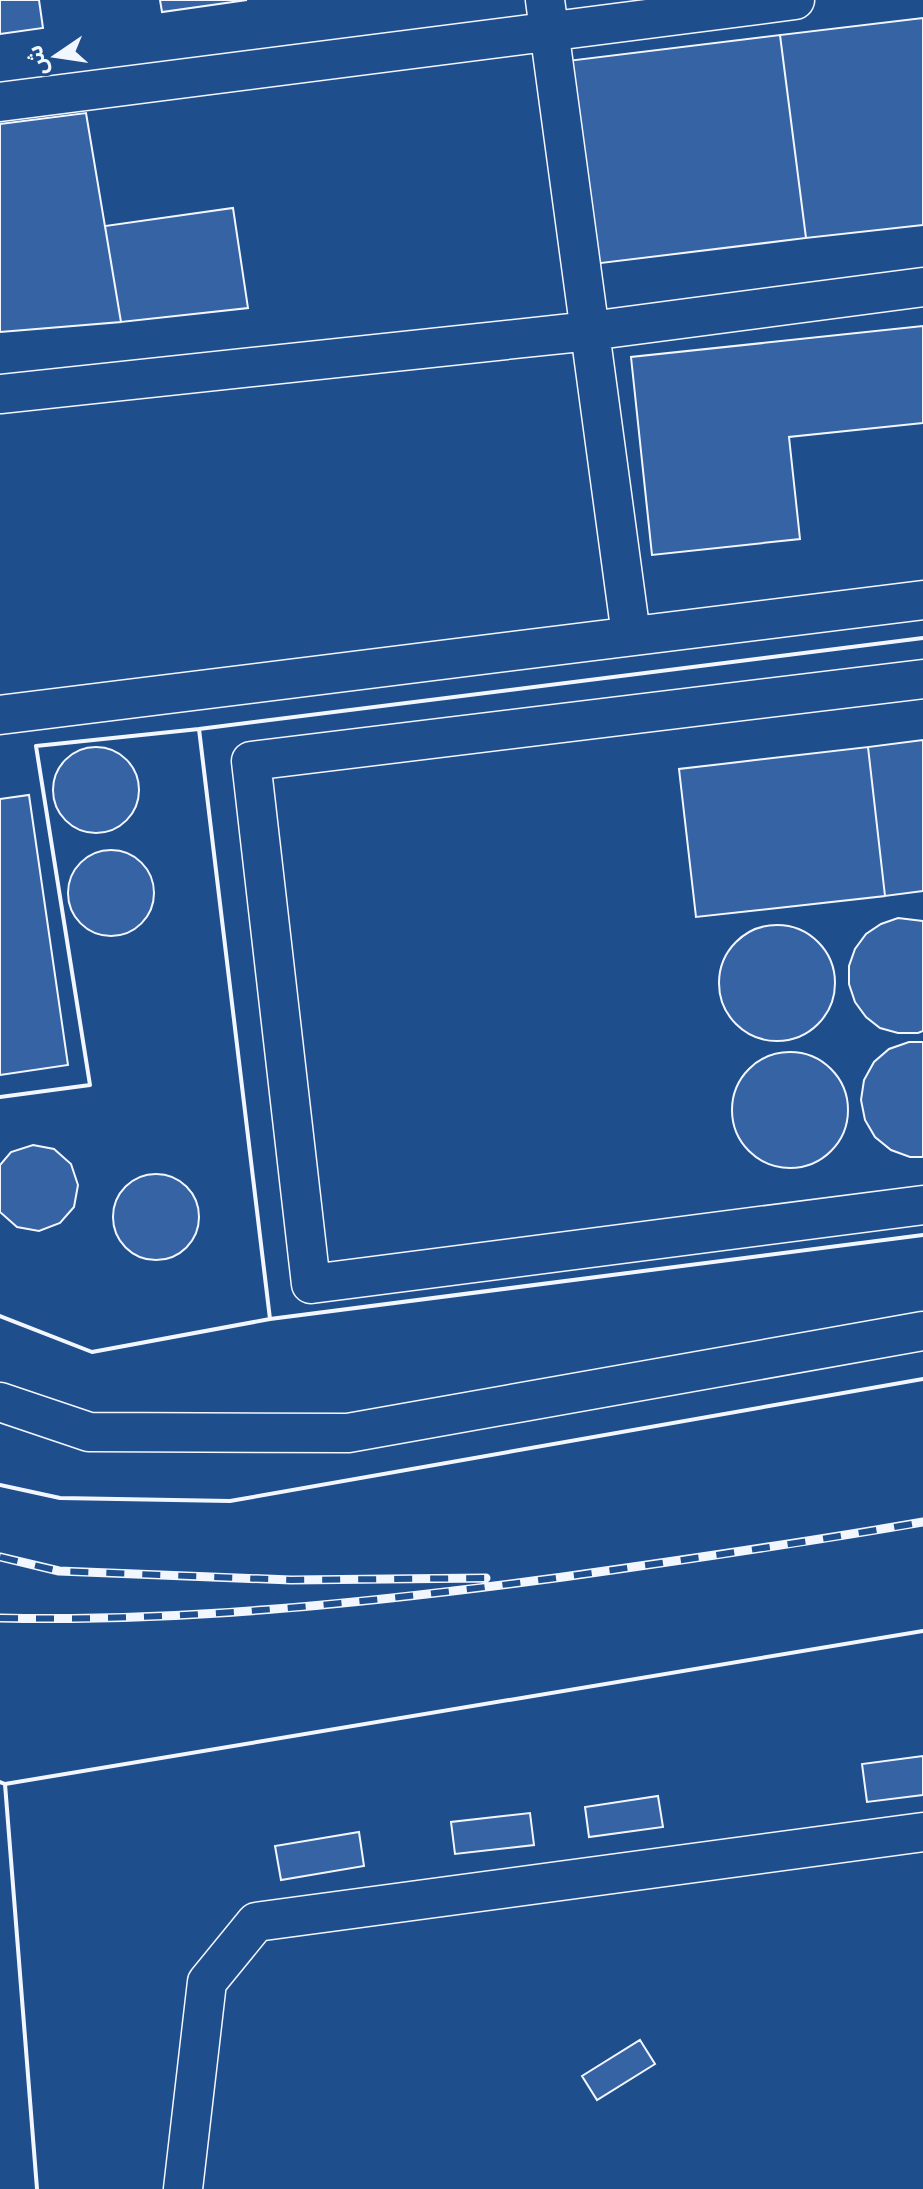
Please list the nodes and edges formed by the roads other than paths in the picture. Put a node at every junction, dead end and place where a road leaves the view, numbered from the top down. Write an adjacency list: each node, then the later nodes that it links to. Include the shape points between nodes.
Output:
1 (795, 0): 2 (lane)
2 (547, 16): 3 (lane); 5 (lane)
3 (0, 102)
4 (923, 287): 5 (lane)
5 (590, 331): 6 (lane); 8 (lane)
6 (0, 394)
7 (923, 600): 8 (lane)
8 (631, 635): 10 (lane)
9 (923, 679): 11 (lane, via 251,761 311,1284)
10 (0, 715)
11 (923, 1205)
12 (923, 1331): 13 (lane, via 348,1433 89,1432)
13 (0, 1402)
14 (923, 1832): 15 (lane, via 256,1922 207,1982)
15 (183, 2189)

